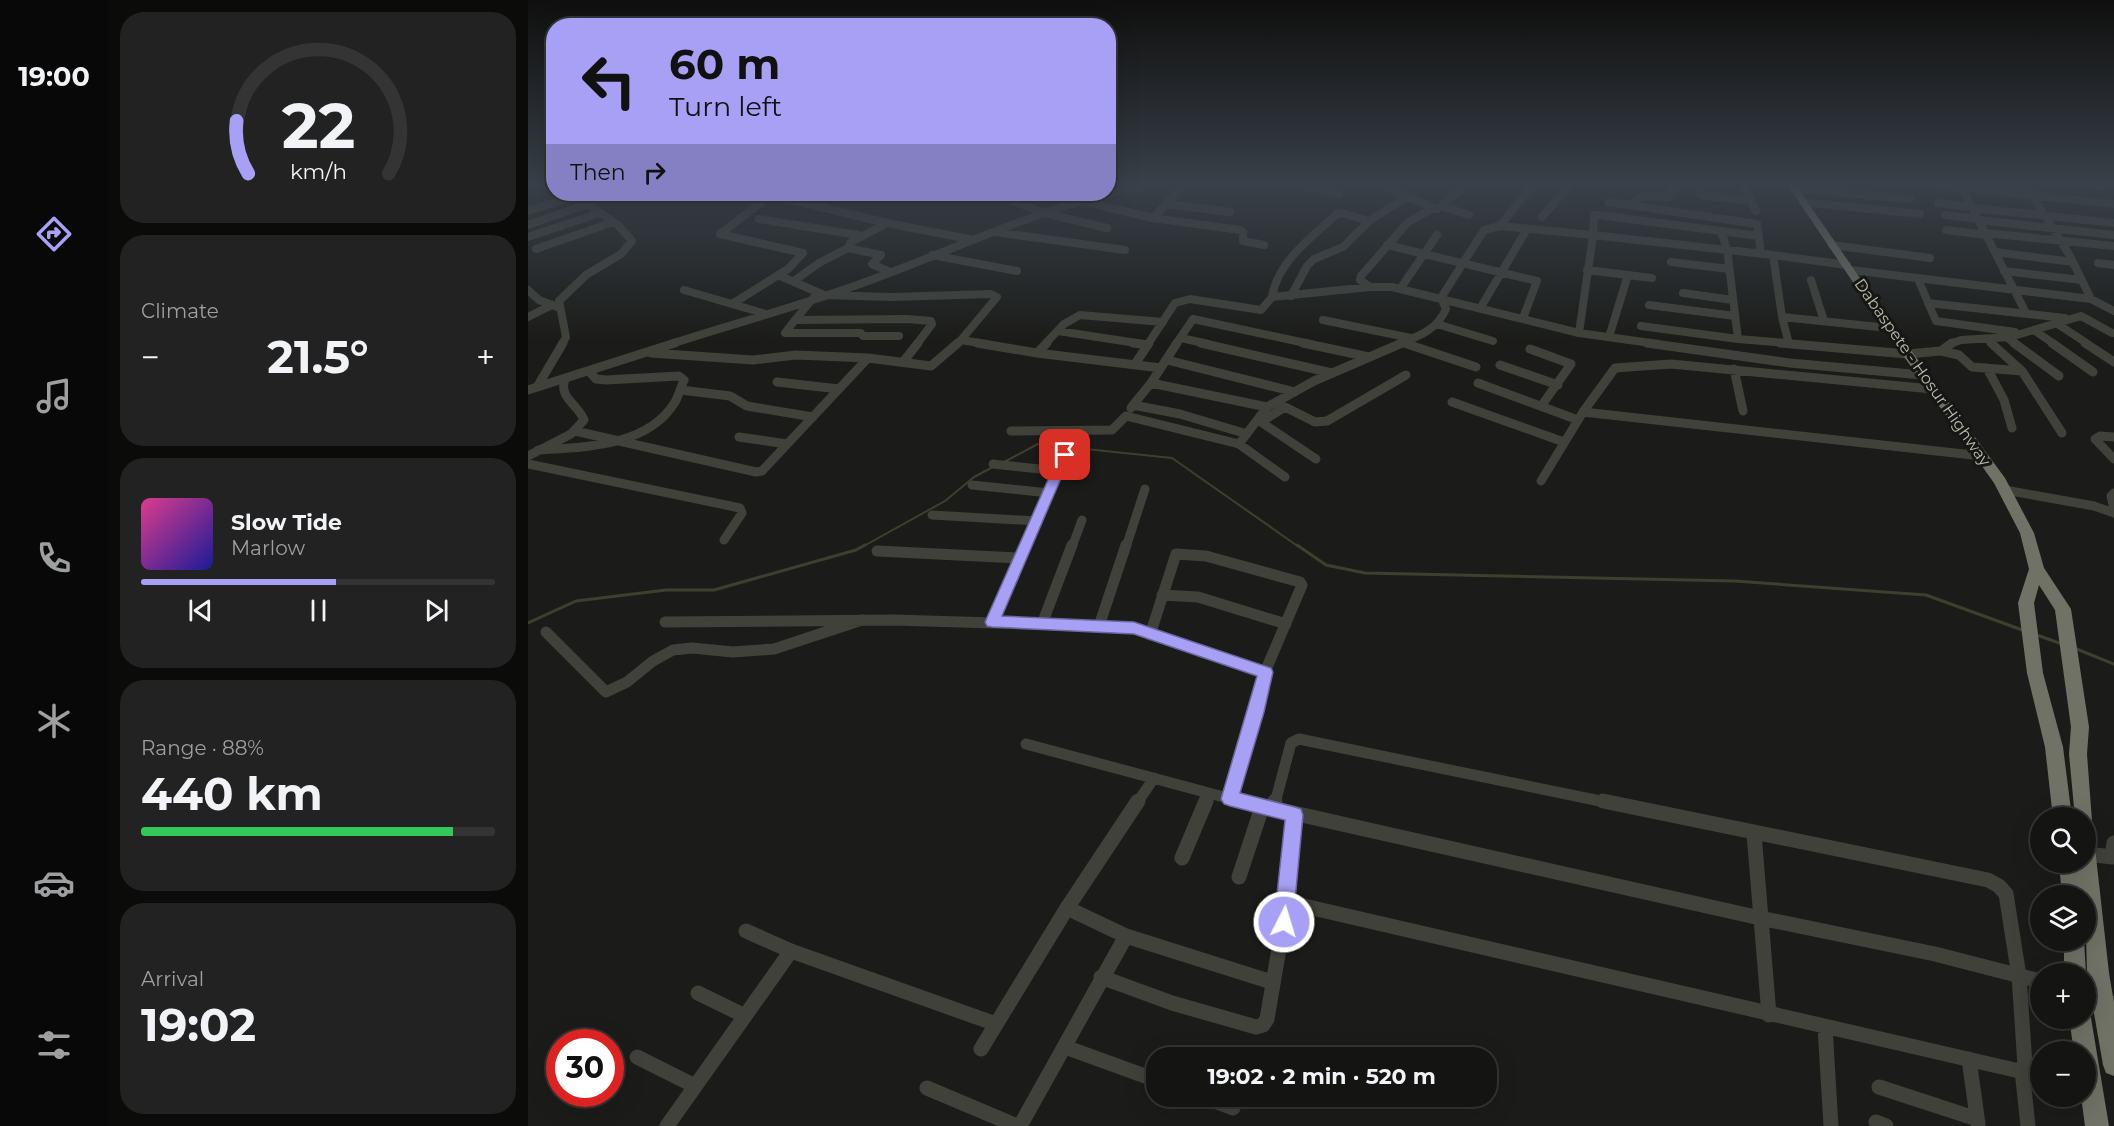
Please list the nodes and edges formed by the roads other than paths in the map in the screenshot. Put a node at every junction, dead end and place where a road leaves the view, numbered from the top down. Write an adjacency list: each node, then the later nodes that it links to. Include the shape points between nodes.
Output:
1 (1758, 236): 37 (street)
2 (572, 237): 32 (street)
3 (628, 237): 78 (street, via 632,241 621,254 586,275)
4 (735, 237): 53 (street, via 803,253)
5 (953, 237): 24 (street)
6 (979, 237): 24 (street)
7 (1026, 237): 34 (street)
8 (1243, 237): 27 (street, via 1243,241)
9 (1314, 237): 69 (street, via 1272,285)
10 (1353, 237): 67 (street, via 1343,247 1314,259)
11 (1395, 237): 28 (street)
12 (1436, 237): 36 (street)
13 (1479, 237): 41 (street)
14 (1523, 237): 50 (street)
15 (1593, 237): 48 (street)
16 (1607, 237): 26 (street)
17 (1665, 237): 26 (street)
18 (1723, 237): 33 (street)
19 (1826, 237): 29 (highway, Dabaspete - Hosur Highway)
20 (1988, 237): 35 (street)
21 (2018, 237): 25 (street)
22 (2058, 237): 25 (street)
23 (859, 238): 31 (street, via 850,242)
24 (970, 240): 38 (street)
25 (2060, 240): 30 (street); 43 (street)
26 (1665, 243): 33 (street)
27 (1264, 245)
28 (1387, 245): 36 (street); 60 (street, via 1359,278)
29 (1832, 245): 40 (street); 46 (highway, Dabaspete - Hosur Highway)
30 (2114, 246)
31 (848, 248): 52 (street, via 881,255 872,264); 59 (street, via 819,262)
32 (536, 249)
33 (1727, 249): 37 (street); 47 (street)
34 (1125, 250)
35 (1995, 252): 43 (street); 51 (street)
36 (1423, 254): 41 (street); 61 (street)
37 (1761, 254): 39 (street)
38 (931, 255): 49 (street); 52 (street)
39 (1773, 255): 46 (street); 85 (street)
40 (1930, 258)
41 (1462, 262): 50 (street); 70 (street)
42 (1671, 262): 47 (street)
43 (2073, 262): 58 (street)
44 (2098, 263): 45 (street)
45 (2114, 265)
46 (1849, 268): 56 (street); 96 (highway, Dabaspete - Hosur Highway)
47 (1729, 269): 73 (street)
48 (1587, 270): 54 (street); 99 (street)
49 (1017, 271)
50 (1502, 271): 79 (street); 87 (street, via 1537,281)
51 (2004, 271): 58 (street); 64 (street)
52 (890, 272): 66 (street)
53 (778, 275): 59 (street); 76 (street)
54 (1628, 275): 55 (street); 103 (street)
55 (1652, 278)
56 (1918, 279): 64 (street); 75 (street)
57 (1811, 280): 91 (street)
58 (2082, 280): 72 (street)
59 (794, 281): 66 (street)
60 (1370, 287): 61 (street); 67 (street)
61 (1400, 289): 70 (street)
62 (528, 290): 71 (street)
63 (684, 290): 76 (street)
64 (2013, 290): 72 (street); 83 (street)
65 (1683, 293): 73 (street)
66 (824, 295): 68 (street); 107 (street, via 995,295)
67 (1291, 296): 69 (street)
68 (814, 297): 82 (street); 89 (street)
69 (1272, 297): 92 (street, via 1261,310 1183,300 1174,303)
70 (1441, 298): 79 (street); 94 (street, via 1446,309)
71 (532, 299): 78 (street)
72 (2091, 299): 74 (street); 81 (street)
73 (1732, 300): 84 (street)
74 (2114, 301)
75 (1928, 303): 80 (street); 101 (street, via 1938,322)
76 (732, 304): 82 (street)
77 (1649, 305): 84 (street)
78 (556, 307): 86 (street); 140 (street, via 566,337)
79 (1481, 307): 87 (street)
80 (2003, 311): 83 (street); 101 (street)
81 (2114, 311)
82 (764, 313): 114 (street)
83 (2025, 313): 88 (street)
84 (1735, 316): 105 (street)
85 (1782, 316): 91 (street); 110 (street)
86 (528, 317)
87 (1523, 318): 99 (street)
88 (2068, 319): 93 (street); 100 (street, via 2084,316)
89 (795, 320): 102 (street, via 785,333); 120 (street, via 931,321)
90 (1323, 320): 108 (street)
91 (1824, 321): 96 (street)
92 (1163, 322): 98 (street, via 1084,314); 111 (street)
93 (2056, 323): 97 (street); 121 (street)
94 (1437, 324): 108 (street); 109 (street)
95 (1641, 326): 105 (street)
96 (1888, 328): 116 (highway, Dabaspete - Hosur Highway)
97 (2034, 330): 101 (street); 130 (street)
98 (1058, 331): 111 (street); 115 (street)
99 (1579, 333): 103 (street)
100 (2112, 333)
101 (2009, 334): 106 (street); 134 (street)
102 (899, 336)
103 (1609, 337): 133 (street, via 1809,365)
104 (1181, 338): 117 (street, via 1193,319); 119 (street); 131 (street)
105 (1738, 339): 110 (street)
106 (1987, 339): 113 (street, via 1953,342); 129 (street)
107 (961, 340): 115 (street); 120 (street, via 934,365)
108 (1407, 340): 117 (street); 124 (street)
109 (1493, 341)
110 (1789, 344): 116 (street)
111 (1148, 345): 122 (street)
112 (1530, 349): 139 (street, via 1571,364)
113 (1941, 351): 116 (street); 126 (street, via 1961,356 1969,366)
114 (644, 353): 118 (street, via 746,360 786,355); 128 (street)
115 (1037, 353): 122 (street)
116 (1906, 354): 133 (highway, Dabaspete - Hosur Highway)
117 (1369, 357): 131 (street)
118 (868, 358): 120 (street); 141 (street)
119 (1167, 360): 125 (street); 145 (street)
120 (903, 362)
121 (2114, 362)
122 (1135, 364): 125 (street)
123 (1500, 365): 139 (street)
124 (1476, 367)
125 (1161, 368): 137 (street)
126 (1987, 368): 129 (street); 155 (street, via 2004,400)
127 (1734, 369): 142 (street); 150 (street); 152 (street, via 1671,364 1615,368)
128 (589, 371): 135 (street); 144 (street, via 593,377 606,380 679,376 684,380)
129 (2022, 371): 158 (street)
130 (2092, 372)
131 (1332, 373): 145 (street)
132 (1406, 375): 154 (street, via 1327,421 1315,422 1285,407)
133 (1922, 375): 142 (highway, Dabaspete - Hosur Highway)
134 (2059, 376)
135 (565, 379): 140 (street); 156 (street, via 563,393 584,417)
136 (777, 382): 141 (street)
137 (1151, 383): 147 (street); 149 (street)
138 (1478, 383): 148 (street)
139 (1558, 385): 148 (street)
140 (537, 387): 143 (street)
141 (839, 389): 153 (street)
142 (1932, 389): 169 (highway, Dabaspete - Hosur Highway)
143 (528, 390)
144 (681, 390): 153 (street, via 730,396 747,406); 162 (street, via 664,419)
145 (1295, 392): 149 (street)
146 (1452, 402): 163 (street)
147 (1133, 405): 151 (street); 159 (street)
148 (1542, 405): 152 (street)
149 (1267, 408): 154 (street)
150 (1743, 411)
151 (1126, 416): 157 (street, via 1112,430); 165 (street)
152 (1580, 416): 163 (street); 169 (street)
153 (813, 417): 164 (street)
154 (1259, 421): 159 (street); 170 (street)
155 (2012, 428)
156 (575, 431): 162 (street); 166 (street)
157 (1011, 431)
158 (2062, 433)
159 (1247, 434): 165 (street)
160 (739, 437): 164 (street)
161 (2114, 437): 171 (street, via 2095,439)
162 (616, 441): 164 (street, via 756,472 765,470); 166 (street)
163 (1564, 442): 176 (street)
164 (787, 444)
165 (1239, 444): 175 (street)
166 (538, 450): 168 (street)
167 (1065, 455): 174 (street)
168 (528, 456)
169 (1982, 456): 179 (highway, Dabaspete - Hosur Highway)
170 (1316, 459)
171 (2114, 459)
172 (528, 464): 186 (street, via 740,508 740,518)
173 (993, 464): 174 (street)
174 (1059, 471): 180 (street)
175 (1285, 477)
176 (1541, 481)
177 (972, 485): 180 (street)
178 (1145, 489): 196 (street)
179 (2005, 490): 182 (street); 189 (highway, Dabaspete - Hosur Highway, via 2027,532)
180 (1049, 493): 185 (street)
181 (2114, 493): 182 (street)
182 (2114, 511)
183 (932, 515): 185 (street)
184 (1082, 520): 194 (street)
185 (1036, 521): 188 (street)
186 (724, 540)
187 (877, 550): 188 (street)
188 (1020, 558): 193 (street)
189 (2037, 569): 201 (highway, via 2026,603 2035,673); 202 (highway, Dabaspete - Hosur Highway, via 2063,609 2080,728)
190 (1162, 595): 195 (street, via 1198,597); 195 (street, via 1176,554 1206,556 1300,582 1301,589); 198 (street)
191 (866, 619): 192 (street); 193 (street); 197 (street, via 841,630 764,651 670,651 621,687 606,692)
192 (665, 622)
193 (992, 622): 194 (street)
194 (1042, 624): 196 (street)
195 (1286, 624): 199 (street)
196 (1099, 626): 198 (street, via 1134,628)
197 (546, 632)
198 (1150, 635): 199 (street)
199 (1265, 672): 205 (street)
200 (1026, 744): 203 (street)
201 (2054, 747): 202 (highway); 206 (highway)
202 (2078, 754): 207 (highway, Dabaspete - Hosur Highway)
203 (1154, 778): 204 (street); 217 (street)
204 (1209, 793): 205 (street); 212 (street)
205 (1230, 799): 208 (street)
206 (2062, 807)
207 (2083, 807)
208 (1267, 809): 209 (street); 210 (street, via 1291,743 1299,739); 215 (street)
209 (1295, 815): 216 (street); 218 (street)
210 (1754, 834): 218 (street); 222 (street, via 1988,880 2000,886 2006,894)
211 (2114, 843): 213 (street, via 2112,857)
212 (1182, 858)
213 (2096, 858)
214 (2081, 873): 227 (highway, via 2093,929)
215 (1239, 877)
216 (1287, 902): 225 (street); 228 (street)
217 (1067, 908): 220 (street); 230 (street)
218 (1760, 918): 222 (street, via 1935,954); 228 (street)
219 (746, 931): 221 (street)
220 (1126, 936): 223 (street); 225 (street)
221 (791, 951): 229 (street); 230 (street)
222 (2019, 976): 224 (street); 238 (street, via 2025,1066)
223 (1101, 977): 225 (street, via 1172,1003 1256,1026 1268,1019); 233 (street)
224 (2030, 979)
225 (1272, 982)
226 (698, 993): 229 (street)
227 (2100, 999): 237 (highway)
228 (1769, 1015): 231 (street)
229 (745, 1016): 240 (street)
230 (996, 1024): 234 (street)
231 (1825, 1027): 236 (street); 246 (street)
232 (2082, 1029): 248 (highway)
233 (1065, 1047): 239 (street); 245 (street)
234 (981, 1049)
235 (637, 1058): 240 (street)
236 (1969, 1059): 238 (street); 243 (street)
237 (2114, 1065)
238 (2022, 1070): 247 (street)
239 (1146, 1076)
240 (695, 1086): 244 (street)
241 (1879, 1087): 243 (street)
242 (927, 1088): 245 (street)
243 (1978, 1123)
244 (667, 1126)
245 (1018, 1126)
246 (1831, 1126)
247 (2028, 1126)
248 (2097, 1126)

